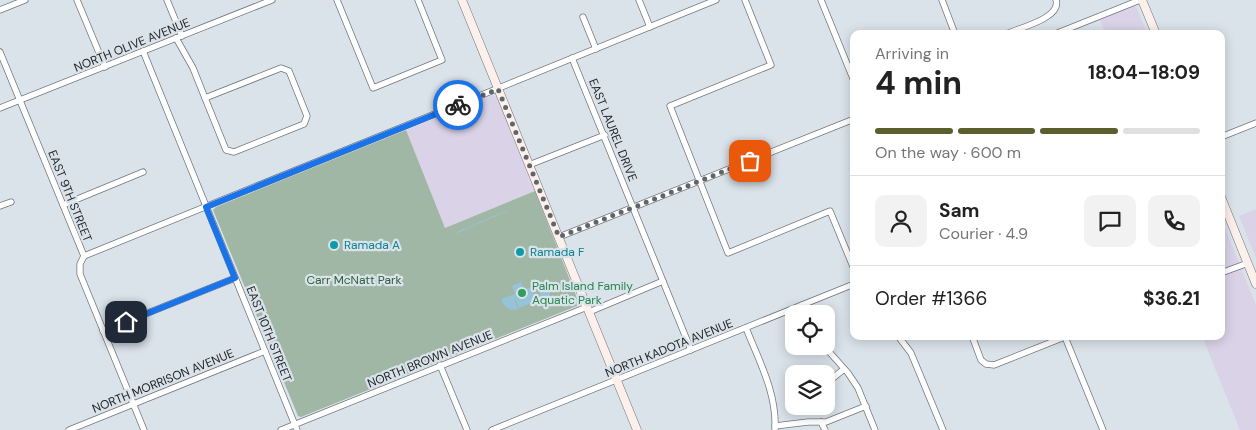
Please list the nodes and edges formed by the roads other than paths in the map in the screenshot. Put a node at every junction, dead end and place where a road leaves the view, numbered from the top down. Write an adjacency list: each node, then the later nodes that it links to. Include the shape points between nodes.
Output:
1 (25, 0): 16 (street)
2 (78, 0): 28 (street)
3 (167, 0): 23 (street)
4 (272, 0): 23 (street, NORTH OLIVE AVENUE)
5 (337, 0): 6 (street, via 373,88 442,60)
6 (418, 0)
7 (462, 0): 30 (street)
8 (639, 0): 18 (street)
9 (716, 0): 15 (street)
10 (745, 0): 40 (street, via 771,65 670,106)
11 (821, 0): 29 (street)
12 (942, 0): 19 (street)
13 (1056, 0): 20 (street, via 1056,10 1049,16)
14 (1141, 0): 21 (street); 22 (street)
15 (701, 3): 18 (street)
16 (0, 10)
17 (583, 17): 24 (street)
18 (650, 27): 24 (street)
19 (953, 30)
20 (1016, 30)
21 (1065, 30)
22 (1154, 30)
23 (179, 37): 25 (street, NORTH OLIVE AVENUE); 31 (street)
24 (596, 49): 27 (street)
25 (143, 51): 28 (street, NORTH OLIVE AVENUE); 44 (street, EAST 10TH STREET)
26 (0, 52): 32 (street, EAST 9TH STREET)
27 (572, 58): 30 (street); 36 (street, EAST LAUREL DRIVE)
28 (105, 67): 32 (street, NORTH OLIVE AVENUE)
29 (850, 71)
30 (498, 89): 38 (street); 44 (street)
31 (205, 98): 31 (street, via 226,150 234,152 304,124 307,116 286,68)
32 (20, 100): 33 (street, NORTH OLIVE AVENUE); 42 (street, EAST 9TH STREET)
33 (0, 108)
34 (850, 121): 40 (street)
35 (1256, 123): 37 (street)
36 (605, 135): 38 (street); 45 (street, EAST LAUREL DRIVE)
37 (1225, 135)
38 (529, 165): 47 (street)
39 (143, 172): 42 (street)
40 (699, 181): 45 (street); 49 (street, via 728,254 830,211)
41 (11, 202): 43 (street)
42 (63, 205): 48 (street, EAST 9TH STREET)
43 (0, 206)
44 (206, 207): 48 (street); 52 (street, EAST 10TH STREET)
45 (634, 208): 47 (street); 53 (street, EAST LAUREL DRIVE)
46 (1225, 208): 50 (street)
47 (559, 237): 57 (street)
48 (84, 256): 60 (street, EAST 9TH STREET, via 80,274)
49 (850, 260)
50 (1248, 263): 51 (street); 54 (street)
51 (1225, 272)
52 (235, 278): 60 (street); 66 (street, EAST 10TH STREET)
53 (663, 280): 57 (street, NORTH BROWN AVENUE); 65 (street, EAST LAUREL DRIVE)
54 (1256, 284)
55 (850, 286): 56 (street, NORTH KADOTA AVENUE)
56 (802, 305)
57 (588, 309): 68 (street, NORTH BROWN AVENUE); 71 (street)
58 (785, 312): 59 (street, NORTH KADOTA AVENUE)
59 (746, 328): 65 (street, NORTH KADOTA AVENUE); 76 (street, via 772,394)
60 (103, 331): 72 (street, EAST 9TH STREET)
61 (901, 340): 85 (street, via 911,353)
62 (974, 340): 63 (street, via 981,360 994,365)
63 (1058, 340)
64 (1067, 340): 86 (street)
65 (691, 350): 71 (street, NORTH KADOTA AVENUE)
66 (265, 351): 72 (street, NORTH MORRISON AVENUE); 75 (street, EAST 10TH STREET)
67 (832, 355): 69 (street)
68 (440, 365): 75 (street, NORTH BROWN AVENUE); 80 (street)
69 (844, 369): 70 (street); 73 (street)
70 (835, 376)
71 (616, 380): 81 (street, NORTH KADOTA AVENUE); 82 (street)
72 (134, 404): 77 (street, NORTH MORRISON AVENUE); 78 (street, EAST 9TH STREET)
73 (866, 406): 74 (street); 84 (street)
74 (821, 422): 76 (street); 83 (street)
75 (296, 427): 79 (street, NORTH BROWN AVENUE)
76 (775, 428)
77 (69, 430)
78 (144, 430)
79 (281, 430)
80 (467, 430)
81 (492, 430)
82 (637, 430)
83 (825, 430)
84 (875, 430)
85 (943, 430)
86 (1103, 430)

